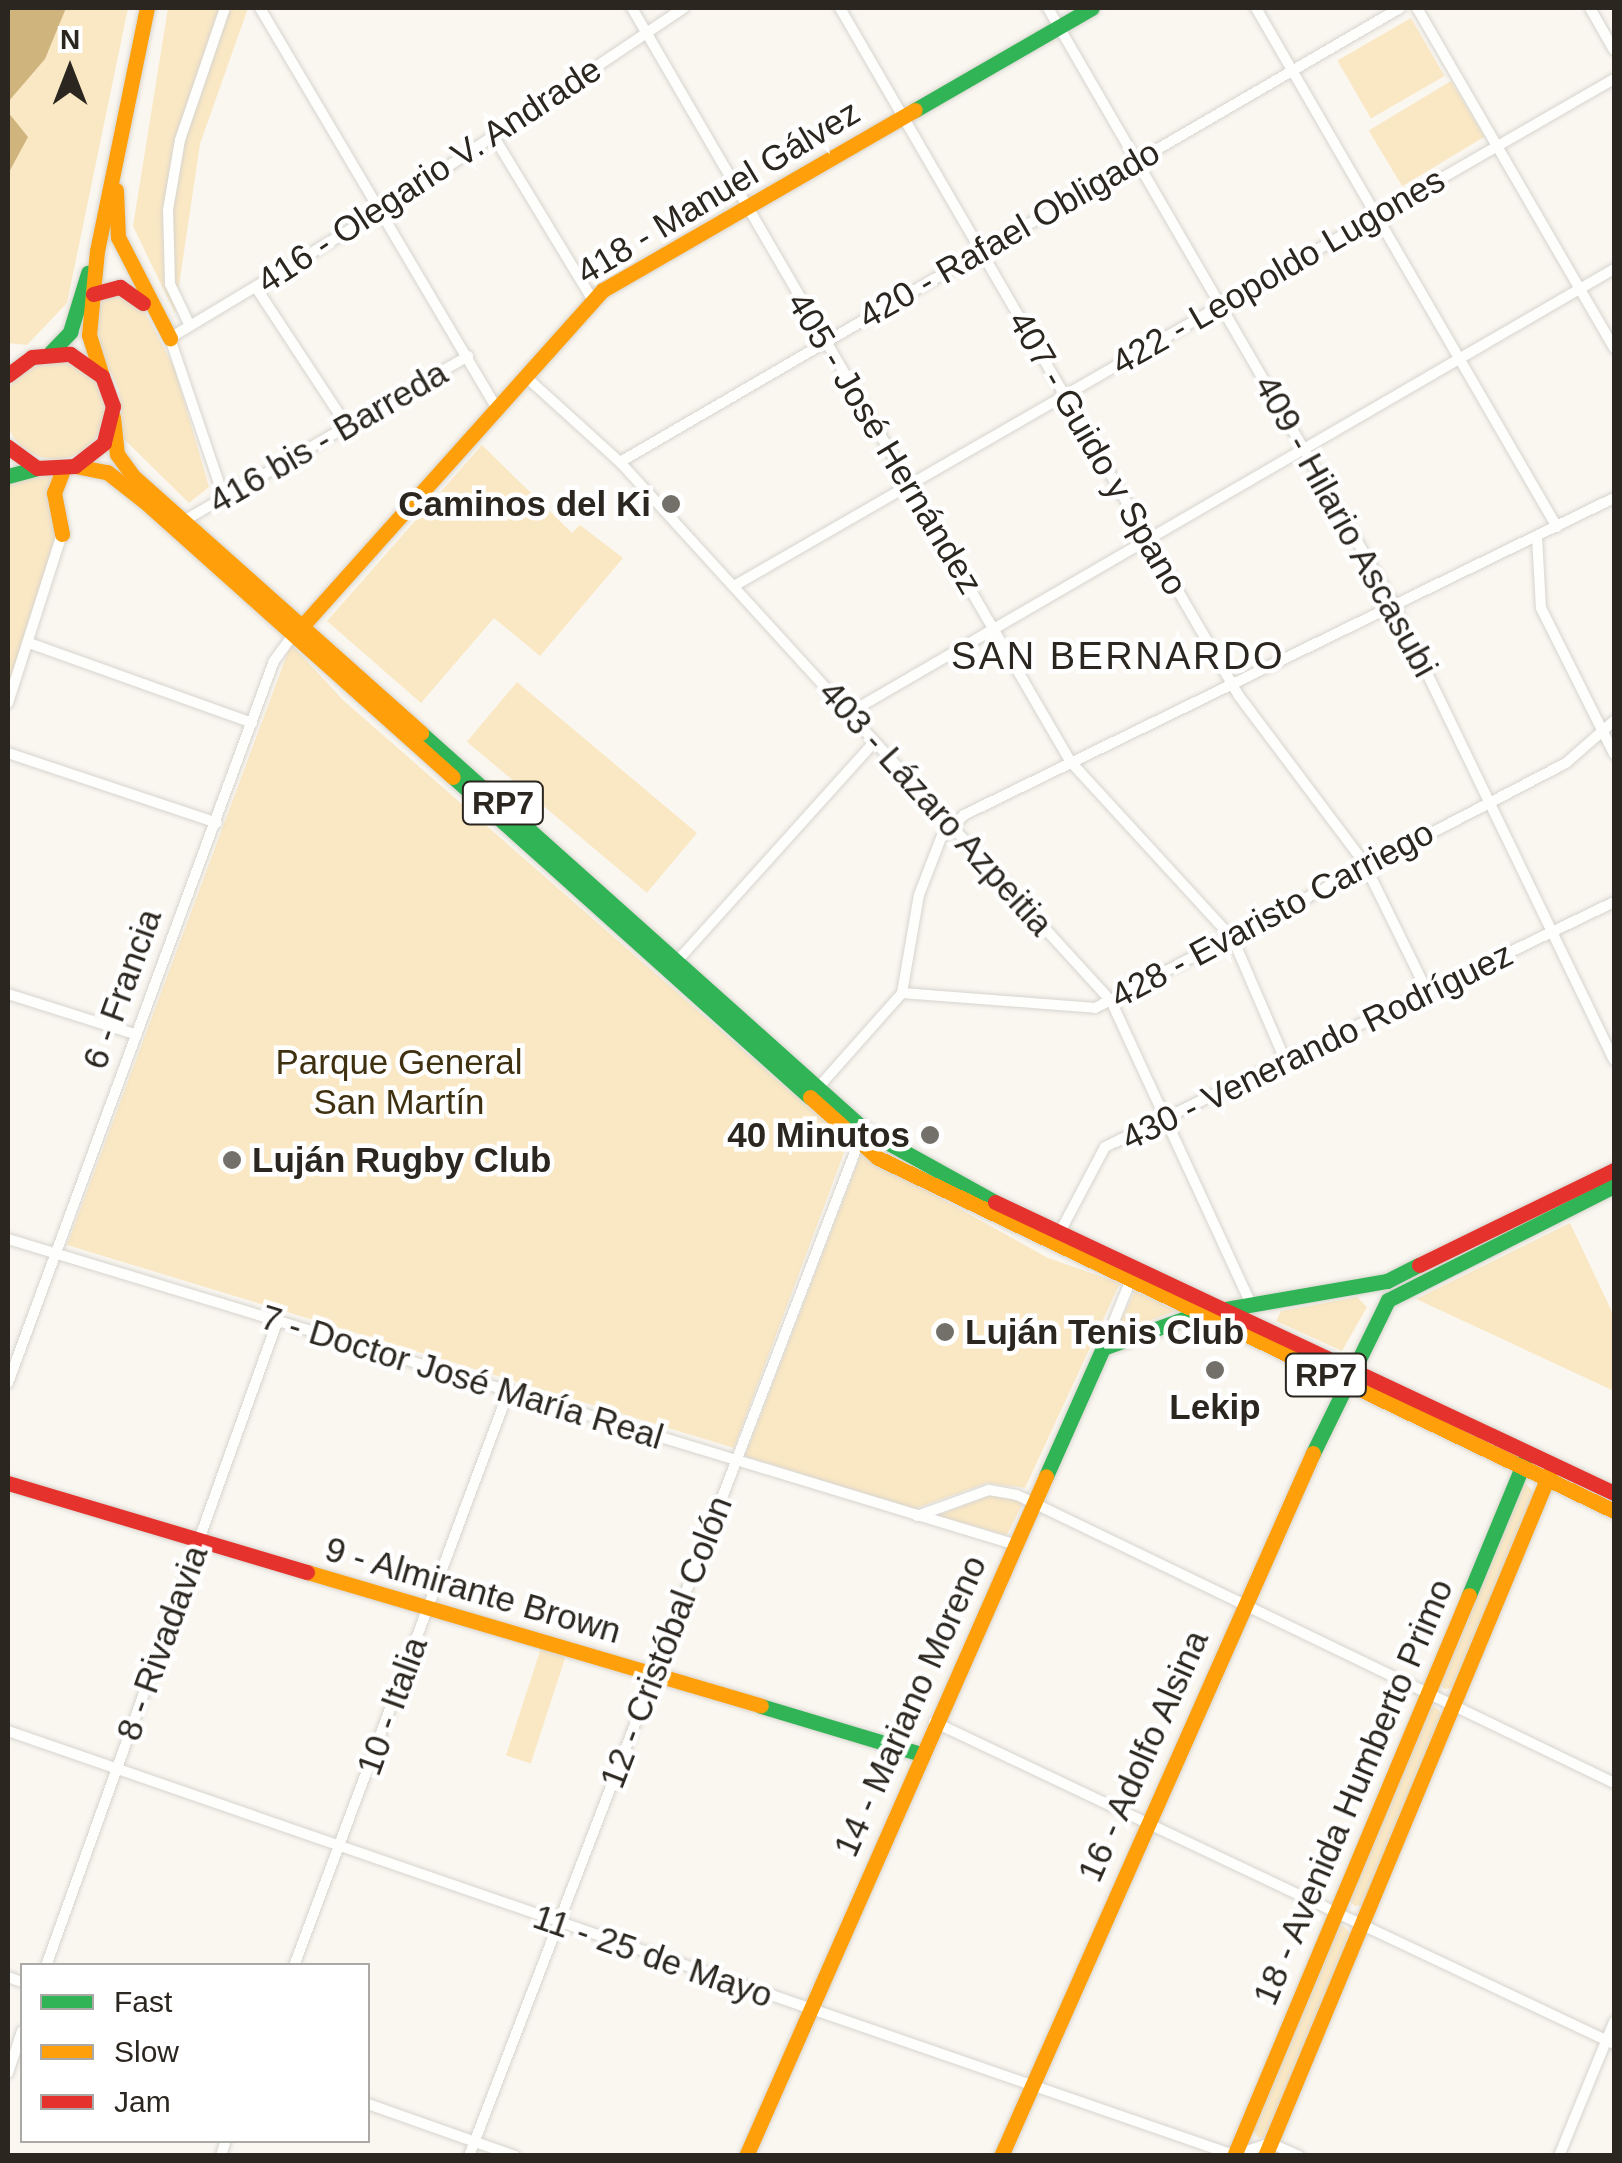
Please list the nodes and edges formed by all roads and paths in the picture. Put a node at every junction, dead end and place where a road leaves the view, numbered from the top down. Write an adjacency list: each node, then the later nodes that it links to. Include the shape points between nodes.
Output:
1 (147, 8): 20 (main road)
2 (225, 8): 35 (street, via 180,140 168,210 170,284)
3 (260, 8): 24 (street)
4 (632, 8): 14 (street, 405 - José Hernández)
5 (684, 8): 14 (street, 416 - Olegario V. Andrade)
6 (840, 8): 18 (street, 407 - Guido y Spano)
7 (1048, 8): 13 (street, 409 - Hilario Ascasubi)
8 (1092, 8): 13 (main road, 418 - Manuel Gálvez)
9 (1256, 8): 16 (street)
10 (1400, 8): 16 (street, 420 - Rafael Obligado)
11 (1416, 8): 21 (street)
12 (1590, 8): 15 (street)
13 (1060, 26): 18 (main road, 418 - Manuel Gálvez); 22 (street, 409 - Hilario Ascasubi)
14 (646, 32): 19 (street, 416 - Olegario V. Andrade); 23 (street, 405 - José Hernández)
15 (1614, 50)
16 (1293, 68): 22 (street, 420 - Rafael Obligado); 25 (street)
17 (1614, 79): 21 (street, 422 - Leopoldo Lugones)
18 (902, 116): 23 (main road, 418 - Manuel Gálvez); 27 (street, 407 - Guido y Spano)
19 (494, 137): 24 (street, 416 - Olegario V. Andrade); 32 (street)
20 (120, 141): 26 (main road); 34 (main road, via 118,237)
21 (1496, 144): 25 (street, 422 - Leopoldo Lugones); 30 (street)
22 (1138, 160): 27 (street, 420 - Rafael Obligado); 33 (street, 409 - Hilario Ascasubi)
23 (746, 205): 32 (main road, 418 - Manuel Gálvez); 37 (street, 405 - José Hernández)
24 (386, 208): 29 (street, 416 - Olegario V. Andrade); 41 (street)
25 (1377, 214): 33 (street, 422 - Leopoldo Lugones); 43 (street)
26 (97, 251): 31 (main road); 39 (main road, via 70,332)
27 (982, 251): 37 (street, 420 - Rafael Obligado); 47 (street, 407 - Guido y Spano)
28 (1614, 270): 30 (street)
29 (257, 289): 35 (street, 416 - Olegario V. Andrade); 50 (street)
30 (1580, 289): 38 (street); 43 (street)
31 (93, 294): 34 (main road, via 120,288); 45 (main road, via 90,345)
32 (592, 299): 46 (main road, 418 - Manuel Gálvez)
33 (1222, 304): 47 (street, 422 - Leopoldo Lugones); 51 (street, 409 - Hilario Ascasubi)
34 (148, 306): 36 (main road)
35 (190, 326): 36 (street, 416 - Olegario V. Andrade)
36 (170, 338): 58 (street)
37 (825, 341): 53 (street, 420 - Rafael Obligado); 57 (street, 405 - José Hernández)
38 (1614, 348)
39 (51, 352): 42 (main road); 45 (main road)
40 (8, 354): 42 (main road)
41 (468, 356): 48 (street); 50 (street, 416 bis - Barreda)
42 (32, 357): 44 (main road)
43 (1459, 360): 51 (street); 62 (street)
44 (8, 375)
45 (102, 376): 49 (main road, RP7)
46 (525, 376): 48 (main road, 418 - Manuel Gálvez); 53 (street, 403 - Lázaro Azpeitia)
47 (1064, 395): 57 (street, 422 - Leopoldo Lugones); 65 (street, 407 - Guido y Spano)
48 (497, 408): 68 (main road, 418 - Manuel Gálvez)
49 (113, 418): 55 (main road, via 98,450); 61 (main road, RP7, via 121,462)
50 (347, 426): 58 (street, 416 bis - Barreda)
51 (1304, 445): 65 (street); 67 (street, 409 - Hilario Ascasubi)
52 (8, 447): 54 (main road)
53 (620, 462): 66 (street, 403 - Lázaro Azpeitia)
54 (38, 468): 55 (main road, RP7); 56 (main road)
55 (69, 468): 63 (main road, via 54,493); 70 (main road, RP7, via 114,477)
56 (8, 476)
57 (911, 484): 66 (street, 422 - Leopoldo Lugones); 69 (street, 405 - José Hernández)
58 (223, 496): 61 (street, 416 bis - Barreda)
59 (1614, 498): 60 (street)
60 (1608, 505): 62 (street)
61 (187, 519): 68 (main road, RP7)
62 (1556, 527): 64 (street)
63 (62, 534): 71 (street)
64 (1537, 537): 67 (street); 77 (street, via 1540,608)
65 (1148, 540): 69 (street); 72 (street, 407 - Guido y Spano)
66 (734, 586): 74 (street, 403 - Lázaro Azpeitia)
67 (1394, 605): 72 (street); 82 (street, 409 - Hilario Ascasubi)
68 (306, 625): 70 (main road, 6 - Francia); 89 (main road, RP7)
69 (994, 626): 74 (street); 81 (street, 405 - José Hernández)
70 (292, 636): 76 (street, 6 - Francia, via 274,660); 97 (main road, RP7)
71 (29, 643): 73 (street); 76 (street)
72 (1231, 683): 81 (street); 85 (street, 407 - Guido y Spano)
73 (8, 703)
74 (849, 713): 78 (street, 403 - Lázaro Azpeitia)
75 (1614, 721): 77 (street, 428 - Evaristo Carriego)
76 (252, 724): 83 (street, 6 - Francia)
77 (1602, 729): 80 (street); 82 (street, 428 - Evaristo Carriego, via 1574,758)
78 (874, 742): 84 (street, 403 - Lázaro Azpeitia); 89 (street)
79 (8, 754): 83 (street)
80 (1614, 754)
81 (1070, 761): 84 (street); 88 (street, 405 - José Hernández)
82 (1491, 798): 85 (street, 428 - Evaristo Carriego); 87 (street, 409 - Hilario Ascasubi)
83 (217, 822): 94 (street, 6 - Francia)
84 (951, 826): 90 (street, via 913,914); 93 (street, 403 - Lázaro Azpeitia)
85 (1363, 861): 88 (street, 428 - Evaristo Carriego); 91 (street, 407 - Guido y Spano)
86 (1614, 902): 87 (street, 430 - Venerando Rodríguez)
87 (1554, 932): 91 (street, 430 - Venerando Rodríguez); 95 (street, 409 - Hilario Ascasubi)
88 (1233, 940): 93 (street, 428 - Evaristo Carriego); 96 (street, 405 - José Hernández)
89 (678, 960): 97 (main road, RP7)
90 (902, 993): 93 (street, 428 - Evaristo Carriego, via 1085,1010); 97 (street)
91 (1428, 993): 96 (street, 430 - Venerando Rodríguez)
92 (8, 994): 94 (street)
93 (1111, 1001): 98 (street, 403 - Lázaro Azpeitia)
94 (137, 1035): 104 (street, 6 - Francia)
95 (1614, 1060)
96 (1286, 1062): 98 (street, 430 - Venerando Rodríguez)
97 (814, 1093): 99 (main road, RP7)
98 (1170, 1118): 102 (street, 430 - Venerando Rodríguez, via 1105,1148); 107 (street, 403 - Lázaro Azpeitia)
99 (861, 1136): 102 (main road, RP7); 105 (main road, RP7, via 946,1196); 118 (street, 12 - Cristóbal Colón)
100 (1614, 1170): 106 (main road, via 1422,1267)
101 (1614, 1186): 110 (main road, via 1388,1300)
102 (1060, 1232): 108 (main road, RP7)
103 (8, 1239): 104 (street, 7 - Doctor José María Real)
104 (56, 1254): 111 (street, 7 - Doctor José María Real); 115 (street, 6 - Francia)
105 (1130, 1282): 109 (main road, RP7); 112 (street, 14 - Mariano Moreno)
106 (1355, 1288): 107 (main road); 110 (main road)
107 (1252, 1306): 108 (main road)
108 (1230, 1309): 109 (main road); 113 (main road, RP7)
109 (1197, 1314): 112 (main road); 114 (main road, RP7)
110 (1373, 1317): 113 (main road, 16 - Adolfo Alsina)
111 (278, 1320): 116 (street, 7 - Doctor José María Real); 125 (street, 8 - Rivadavia)
112 (1103, 1348): 122 (main road, 14 - Mariano Moreno)
113 (1349, 1366): 114 (main road, 16 - Adolfo Alsina); 117 (main road, RP7)
114 (1341, 1382): 117 (main road, RP7); 127 (main road, 16 - Adolfo Alsina)
115 (8, 1383)
116 (509, 1390): 118 (street, 7 - Doctor José María Real); 128 (street, 10 - Italia)
117 (1526, 1460): 119 (main road, RP7); 130 (main road, 18 - Avenida Humberto Primo)
118 (736, 1462): 124 (street, 7 - Doctor José María Real); 129 (street, 12 - Cristóbal Colón)
119 (1550, 1471): 121 (main road, RP7); 123 (main road, RP7); 131 (main road, 18 - Avenida Humberto Primo)
120 (8, 1482): 125 (main road, 9 - Almirante Brown)
121 (1614, 1493)
122 (1033, 1502): 124 (street, via 989,1490); 126 (main road, 14 - Mariano Moreno); 127 (street)
123 (1614, 1511)
124 (916, 1516): 126 (street, 7 - Doctor José María Real)
125 (199, 1541): 128 (main road, 9 - Almirante Brown); 135 (street, 8 - Rivadavia)
126 (1013, 1544): 132 (main road, 14 - Mariano Moreno)
127 (1246, 1602): 130 (street); 137 (main road, 16 - Adolfo Alsina)
128 (429, 1608): 129 (main road, 9 - Almirante Brown); 138 (street, 10 - Italia)
129 (654, 1675): 134 (main road, 9 - Almirante Brown); 140 (street, 12 - Cristóbal Colón)
130 (1428, 1692): 131 (street); 139 (main road, 18 - Avenida Humberto Primo)
131 (1452, 1703): 136 (street); 141 (main road, 18 - Avenida Humberto Primo)
132 (934, 1722): 134 (main road, 14 - Mariano Moreno); 137 (street)
133 (8, 1731): 135 (street, 11 - 25 de Mayo)
134 (921, 1754): 144 (main road, 14 - Mariano Moreno)
135 (117, 1768): 138 (street, 11 - 25 de Mayo); 142 (street, 8 - Rivadavia)
136 (1614, 1783)
137 (1145, 1820): 139 (street); 149 (main road, 16 - Adolfo Alsina)
138 (340, 1848): 140 (street, 11 - 25 de Mayo); 143 (street, 10 - Italia)
139 (1336, 1913): 141 (street); 153 (main road, 18 - Avenida Humberto Primo)
140 (558, 1924): 144 (street, 11 - 25 de Mayo); 151 (street, 12 - Cristóbal Colón)
141 (1361, 1924): 147 (street); 152 (main road, 18 - Avenida Humberto Primo)
142 (47, 1963)
143 (295, 1963)
144 (811, 2010): 149 (street, 11 - 25 de Mayo); 156 (main road, 14 - Mariano Moreno)
145 (1614, 2022): 147 (street)
146 (20, 2037): 148 (street)
147 (1611, 2042): 159 (street)
148 (8, 2073)
149 (1033, 2084): 153 (street, 11 - 25 de Mayo); 157 (main road, 16 - Adolfo Alsina)
150 (370, 2105): 151 (street)
151 (474, 2142): 154 (street, 12 - Cristóbal Colón); 155 (street)
152 (1267, 2149): 153 (street); 158 (street)
153 (1234, 2155)
154 (468, 2156)
155 (516, 2156)
156 (746, 2156)
157 (1002, 2156)
158 (1299, 2156)
159 (1559, 2156)

